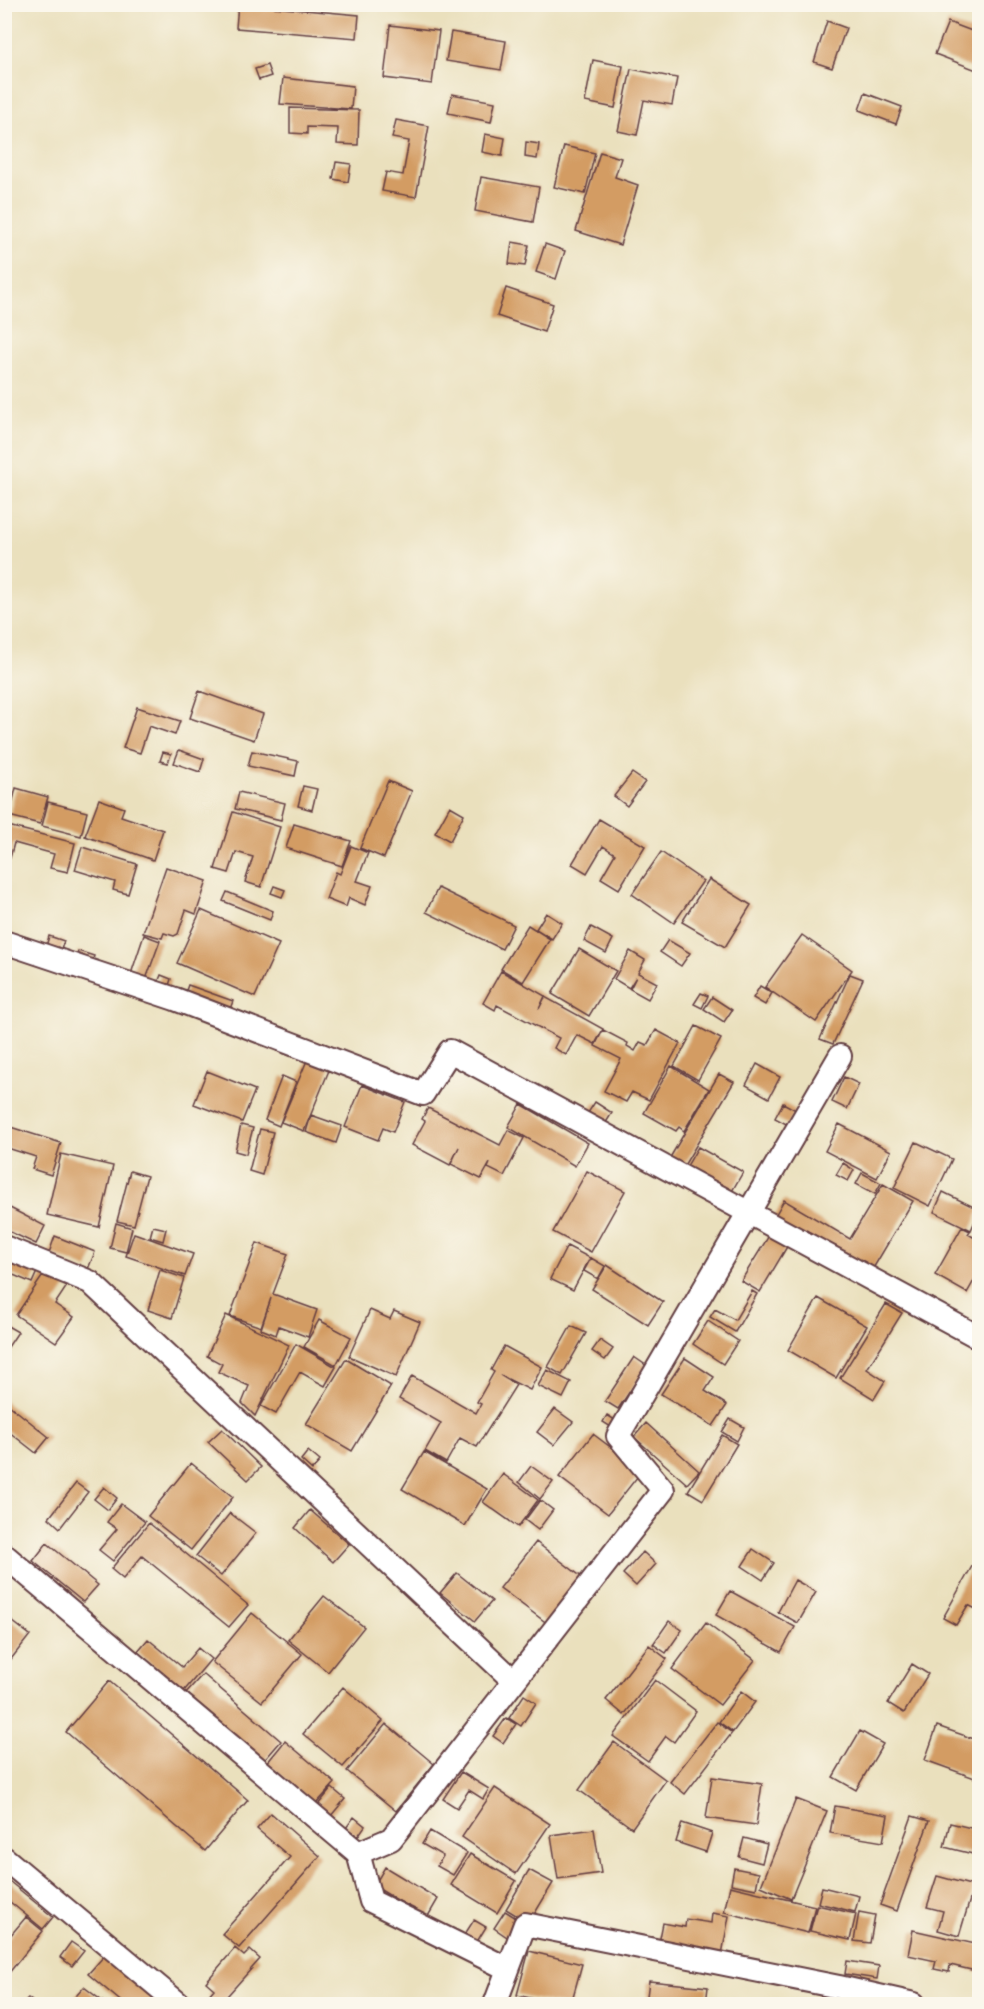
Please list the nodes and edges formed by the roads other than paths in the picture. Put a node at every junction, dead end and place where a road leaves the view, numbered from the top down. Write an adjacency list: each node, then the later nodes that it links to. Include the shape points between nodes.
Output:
1 (4, 942): 3 (street, via 175,999 423,1094 450,1051)
2 (840, 1056): 3 (street)
3 (748, 1213): 5 (street); 7 (street, via 618,1436 663,1490)
4 (4, 1247): 7 (street, via 90,1282)
5 (980, 1338)
6 (4, 1555): 8 (street)
7 (514, 1681): 8 (street, via 391,1839)
8 (358, 1853): 10 (street, via 371,1901)
9 (4, 1858): 11 (street)
10 (508, 1970): 12 (street); 13 (street, via 525,1924)
11 (179, 2004)
12 (495, 2004)
13 (914, 2004)

